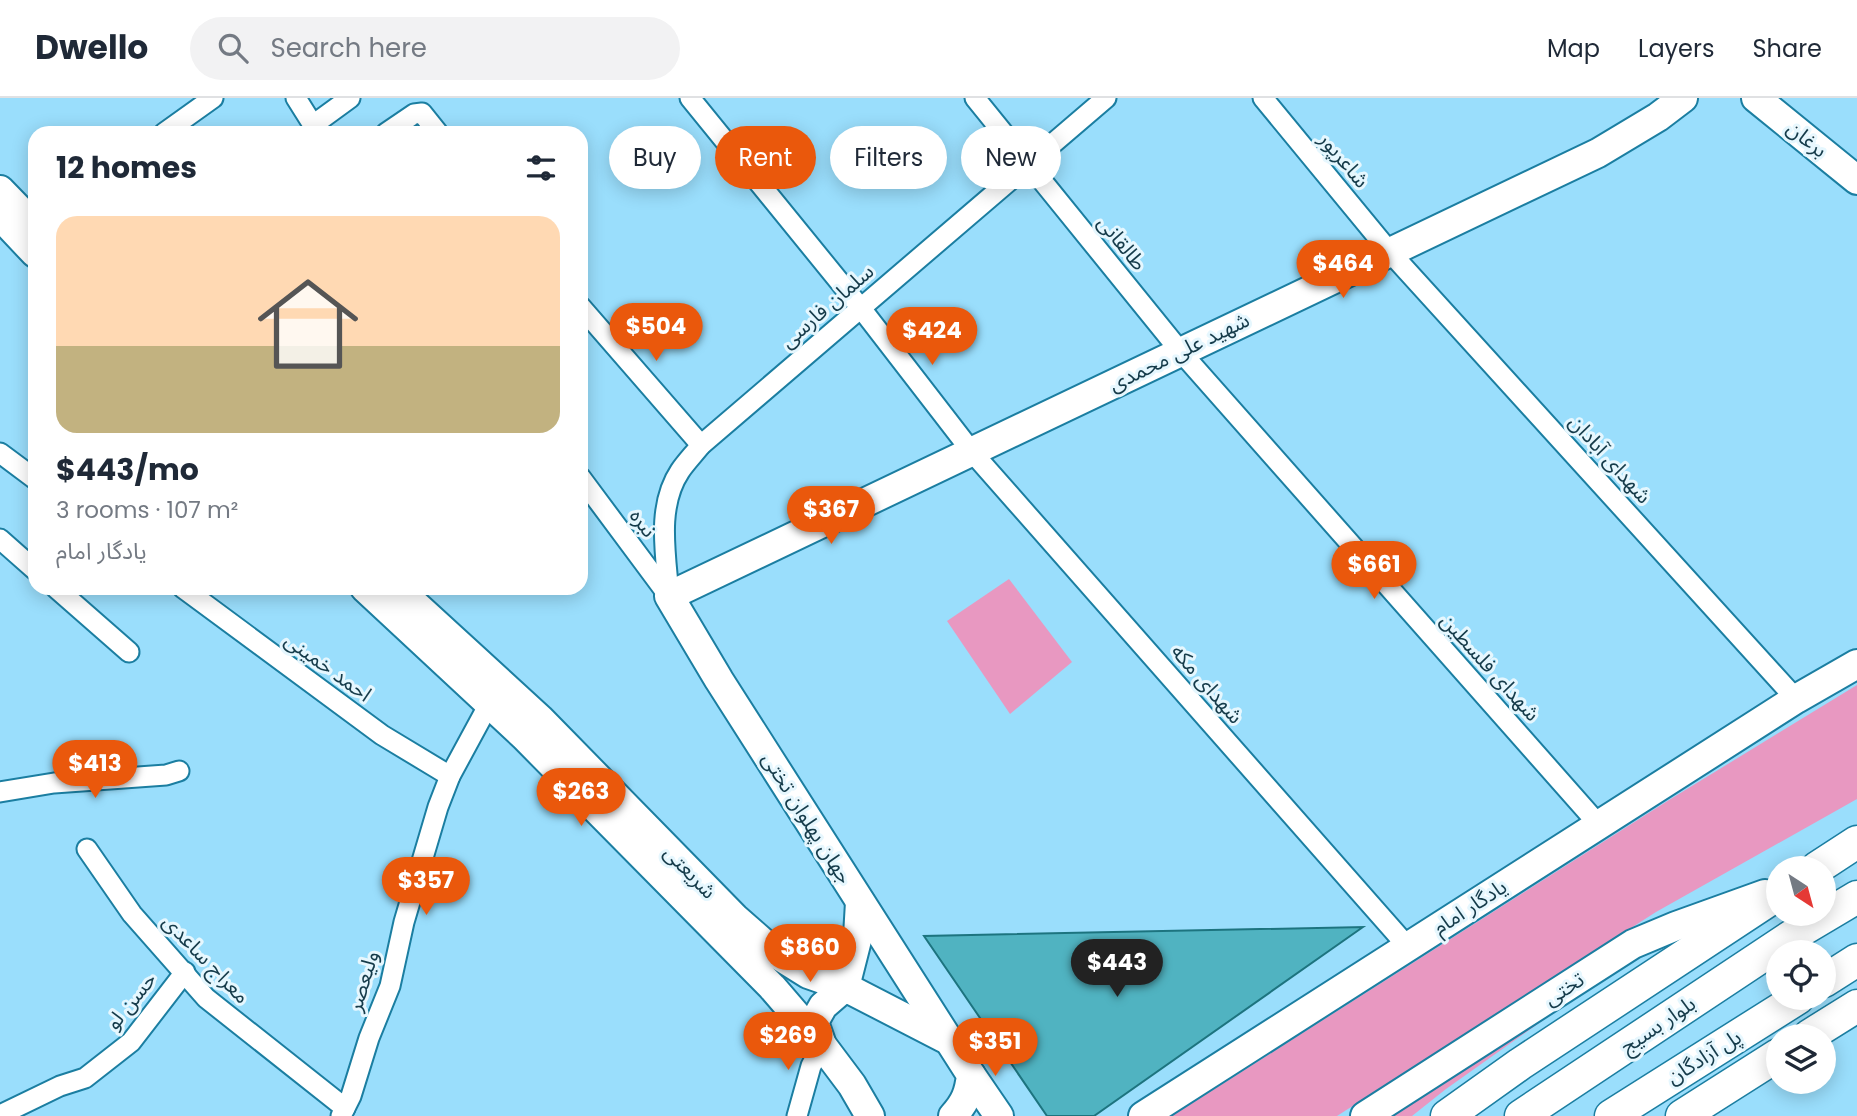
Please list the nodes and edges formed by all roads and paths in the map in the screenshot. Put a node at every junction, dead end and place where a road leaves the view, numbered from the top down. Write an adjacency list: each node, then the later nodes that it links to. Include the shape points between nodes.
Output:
1 (213, 98): 10 (street)
2 (296, 98): 11 (street)
3 (350, 98): 12 (street)
4 (690, 98): 25 (street, شهدای مکه)
5 (975, 98): 15 (street, طالقانی)
6 (1106, 98): 16 (street, سلمان فارسی)
7 (1263, 98): 24 (street, شاعرپور)
8 (1683, 98): 24 (street, شهید علی محمدی, via 1598,153)
9 (1756, 98): 17 (street, برغان)
10 (174, 126)
11 (313, 126)
12 (318, 126)
13 (396, 126): 14 (street, via 422,113)
14 (432, 126)
15 (998, 126)
16 (1061, 136)
17 (1857, 180)
18 (998, 189): 25 (street, سلمان فارسی)
19 (1049, 189): 27 (street, طالقانی)
20 (0, 190): 22 (street)
21 (0, 216): 23 (street)
22 (28, 219)
23 (28, 246)
24 (1389, 250): 27 (street, شهید علی محمدی); 43 (street, شهدای آبادان)
25 (860, 307): 28 (street, سلمان فارسی); 29 (street, شهدای مکه)
26 (588, 315): 28 (street)
27 (1180, 351): 29 (street, شهید علی محمدی); 48 (street, شهدای فلسطین)
28 (701, 445): 39 (street, سلمان فارسی, via 669,494 665,533)
29 (972, 452): 39 (street, شهید علی محمدی); 56 (street, شهدای مکه)
30 (0, 453): 31 (street)
31 (28, 474)
32 (588, 487): 39 (street, نبره)
33 (0, 540): 34 (street)
34 (28, 564)
35 (64, 595): 40 (street)
36 (192, 595): 46 (street, احمد خمینی, via 382,735)
37 (372, 595): 44 (street, شریعتی)
38 (405, 595): 60 (street, شریعتی, via 540,719 735,918 776,954 808,974)
39 (669, 596): 55 (street, جهان پهلوان تختی)
40 (129, 652)
41 (1857, 652): 43 (street)
42 (1857, 664): 43 (street)
43 (1796, 699): 48 (street, یادگار امام)
44 (489, 704): 46 (street, ولیعصر); 65 (street, شریعتی, via 772,987)
45 (179, 771): 47 (street)
46 (450, 776): 68 (street, ولیعصر, via 404,922 390,986)
47 (0, 792)
48 (1599, 825): 56 (street, یادگار امام)
49 (1857, 842): 51 (main road)
50 (87, 849): 58 (street, معراج ساعدی, via 132,914)
51 (1836, 861)
52 (1766, 896): 75 (street, تختی, via 1633,944)
53 (1857, 897): 77 (main road, بلوار بسیج)
54 (1766, 900): 76 (main road)
55 (860, 902): 60 (street, via 858,936); 64 (street, جهان پهلوان تختی)
56 (1408, 947): 74 (street, یادگار امام)
57 (1857, 960): 59 (main road)
58 (185, 972): 68 (street, معراج ساعدی, via 206,998); 69 (street, حسن لو, via 131,1042 85,1078)
59 (1836, 973)
60 (845, 987): 64 (street, شریعتی); 65 (street, via 817,1014 814,1022)
61 (1857, 1006): 63 (main road)
62 (1779, 1010): 78 (main road, پل آزادگان)
63 (1828, 1024)
64 (947, 1039): 67 (street, جهان پهلوان تختی)
65 (822, 1045): 70 (street); 71 (street, شریعتی)
66 (1766, 1063): 79 (main road)
67 (971, 1075): 72 (street, via 964,1104); 73 (street)
68 (343, 1112)
69 (0, 1115)
70 (797, 1116)
71 (870, 1116)
72 (953, 1116)
73 (999, 1116)
74 (1143, 1116)
75 (1365, 1116)
76 (1447, 1116)
77 (1521, 1116)
78 (1611, 1116)
79 (1682, 1116)

